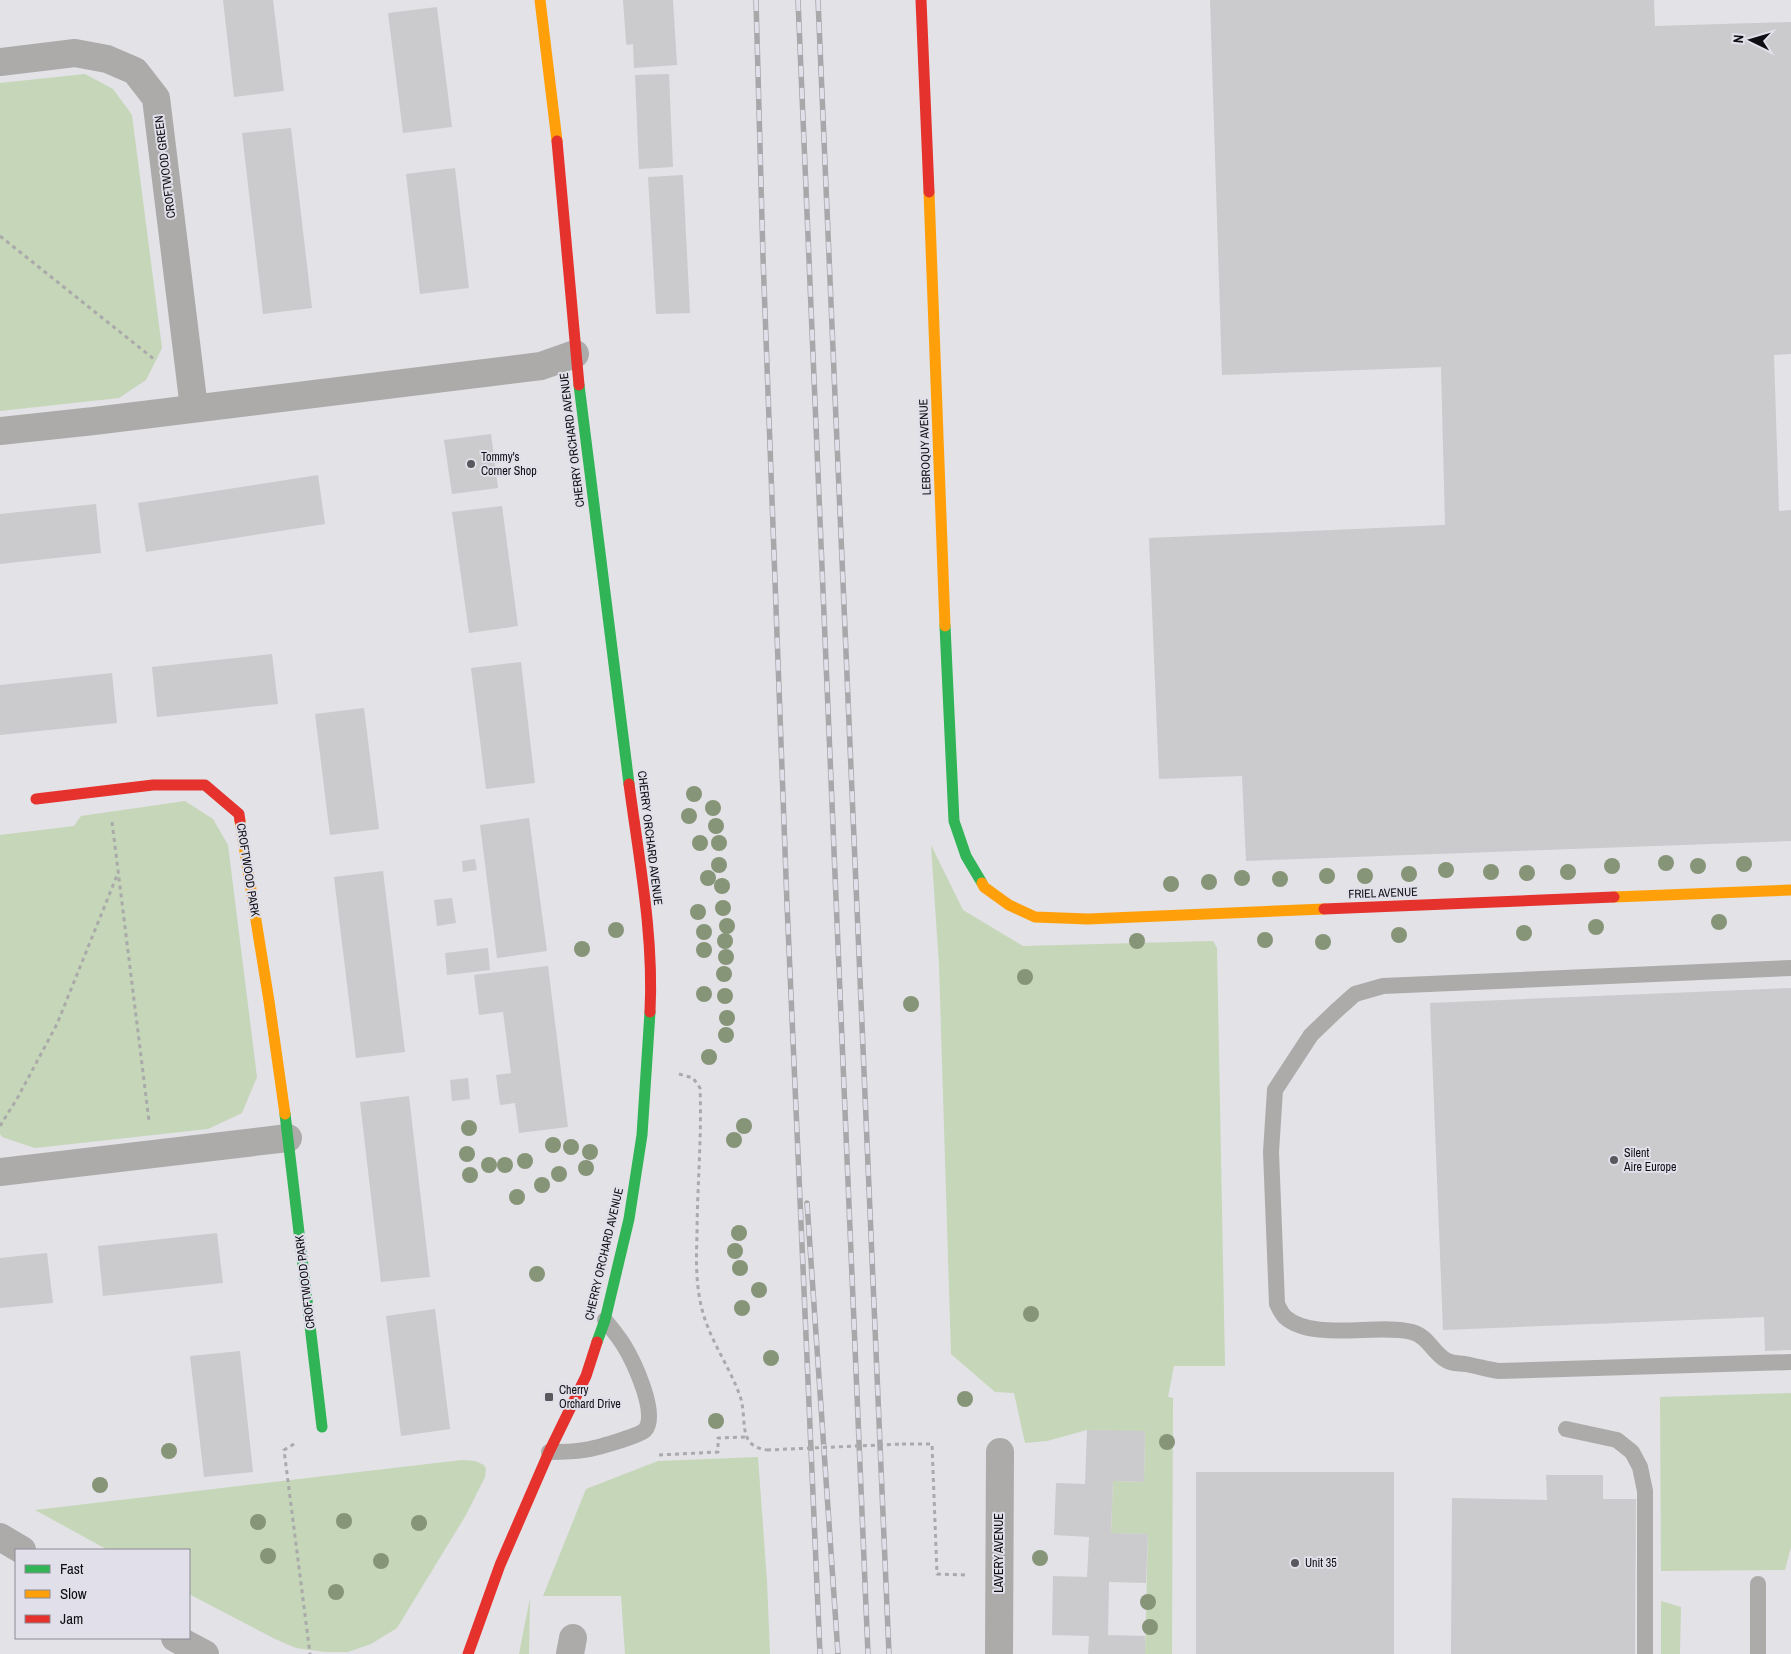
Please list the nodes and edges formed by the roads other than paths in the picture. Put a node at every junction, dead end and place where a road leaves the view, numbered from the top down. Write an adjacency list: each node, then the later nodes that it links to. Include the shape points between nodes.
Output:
1 (540, 0): 4 (street, CHERRY ORCHARD AVENUE)
2 (921, 0): 8 (street, LEBROQUY AVENUE, via 952,795 954,821 966,856)
3 (0, 62): 5 (street, CROFTWOOD GREEN, via 75,52 107,59 135,71 156,98)
4 (575, 354): 5 (street, via 541,366); 13 (street, CHERRY ORCHARD AVENUE, via 649,952 648,1064 642,1135 629,1219)
5 (194, 408): 6 (street)
6 (0, 431)
7 (36, 799): 11 (street, CROFTWOOD PARK, via 152,785 205,785 239,814)
8 (984, 887): 9 (street, FRIEL AVENUE, via 1009,905 1035,917 1088,919)
9 (1791, 890)
10 (1791, 968): 14 (lane, via 1383,986 1355,994 1311,1035 1275,1090 1271,1152 1277,1304 1285,1316 1297,1324 1342,1331 1414,1332 1429,1342 1445,1360 1498,1371)
11 (288, 1138): 12 (street); 15 (street, CROFTWOOD PARK)
12 (0, 1172)
13 (604, 1320): 17 (street, CHERRY ORCHARD AVENUE, via 586,1376); 17 (lane, via 624,1345 643,1386 649,1425 630,1437 585,1450)
14 (1791, 1362)
15 (322, 1427)
16 (1566, 1430): 26 (lane, via 1617,1440 1632,1452 1640,1467 1645,1491)
17 (549, 1452): 24 (street, CHERRY ORCHARD AVENUE, via 500,1565)
18 (1000, 1452): 25 (street, LAVERY AVENUE)
19 (0, 1537): 20 (street)
20 (20, 1549)
21 (1758, 1584): 27 (lane)
22 (177, 1639): 23 (street)
23 (205, 1654)
24 (468, 1654)
25 (999, 1654)
26 (1646, 1654)
27 (1758, 1654)

